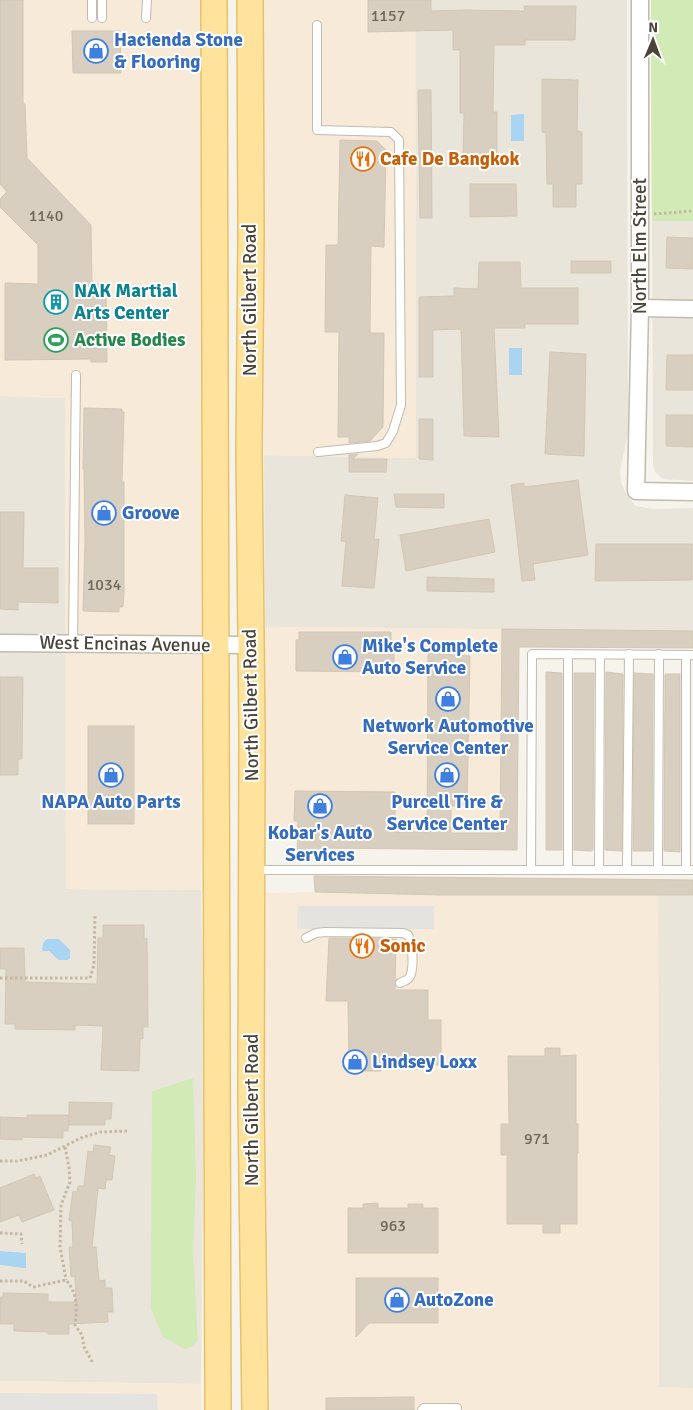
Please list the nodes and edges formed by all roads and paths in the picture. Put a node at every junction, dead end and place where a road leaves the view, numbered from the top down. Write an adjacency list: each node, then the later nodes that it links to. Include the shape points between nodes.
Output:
1 (92, 0): 7 (lane)
2 (102, 0): 8 (lane)
3 (146, 0): 9 (lane)
4 (214, 0): 16 (main road, North Gilbert Road)
5 (250, 0): 17 (main road, North Gilbert Road)
6 (640, 0): 12 (street, North Elm Street)
7 (92, 18)
8 (102, 18)
9 (146, 18)
10 (317, 25): 18 (lane, via 317,130 391,132 399,140 401,405 394,431 386,443)
11 (693, 211): 12 (path)
12 (640, 214): 13 (street, North Elm Street)
13 (640, 308): 14 (street); 19 (street, North Elm Street, via 636,491)
14 (693, 309)
15 (76, 374): 21 (lane)
16 (216, 451): 17 (main road); 22 (main road, North Gilbert Road)
17 (249, 451): 23 (main road, North Gilbert Road)
18 (318, 452)
19 (693, 492)
20 (0, 643): 21 (street, West Encinas Avenue)
21 (73, 643): 22 (street, West Encinas Avenue)
22 (217, 645): 23 (street, West Encinas Avenue); 40 (main road, North Gilbert Road)
23 (251, 645): 29 (main road, North Gilbert Road)
24 (568, 654): 25 (lane); 30 (lane, via 532,654); 31 (lane)
25 (600, 654): 26 (lane); 32 (lane)
26 (628, 654): 27 (lane); 33 (lane)
27 (659, 654): 28 (lane); 34 (lane)
28 (689, 655): 35 (lane)
29 (252, 870): 30 (lane); 41 (main road, North Gilbert Road)
30 (531, 870): 31 (lane)
31 (568, 870): 32 (lane)
32 (599, 870): 33 (lane)
33 (628, 870): 34 (lane)
34 (658, 870): 35 (lane)
35 (689, 870)
36 (95, 915): 38 (path, via 94,965 90,978)
37 (306, 938): 39 (lane, via 325,932 408,934 412,945 412,973)
38 (0, 978)
39 (400, 983)
40 (218, 1006): 41 (main road, via 230,1010 233,1017 234,1080 238,1091); 51 (main road, North Gilbert Road)
41 (251, 1100): 52 (main road, North Gilbert Road)
42 (127, 1131): 43 (path, via 100,1132)
43 (65, 1147): 44 (path, via 47,1155); 48 (path, via 70,1182 61,1204 60,1246)
44 (0, 1161)
45 (0, 1234): 46 (path, via 22,1234)
46 (22, 1244)
47 (0, 1280): 48 (path, via 24,1281 33,1287)
48 (66, 1280): 49 (path, via 76,1301 75,1325)
49 (93, 1363)
50 (457, 1408): 53 (lane)
51 (218, 1410)
52 (255, 1410)
53 (422, 1410)

